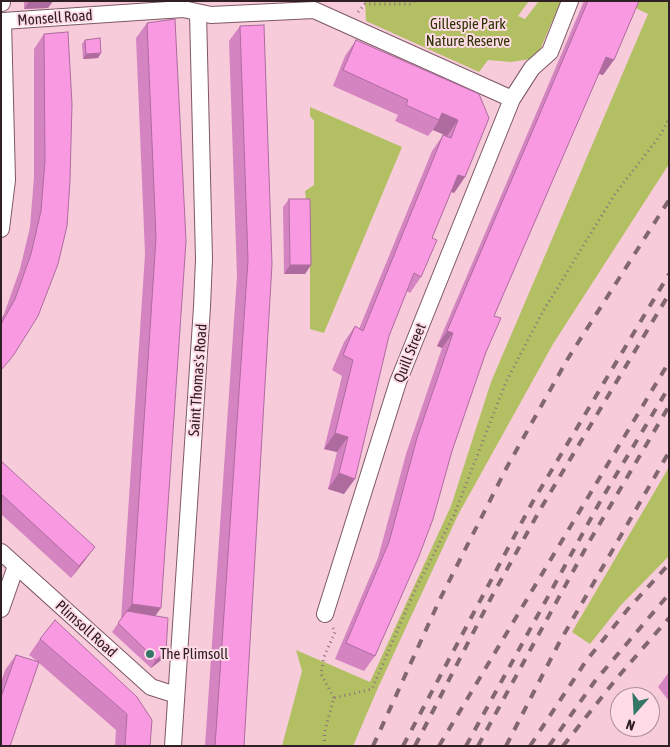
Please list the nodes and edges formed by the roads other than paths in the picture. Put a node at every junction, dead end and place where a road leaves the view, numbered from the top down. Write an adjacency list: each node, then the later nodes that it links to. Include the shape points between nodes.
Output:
1 (570, 1): 4 (street, Quill Street, via 550,52 532,68)
2 (198, 13): 3 (street, Monsell Road, via 183,9); 4 (street, via 211,16 314,10); 10 (street, Saint Thomas's Road, via 203,288)
3 (2, 29): 5 (street, via 7,180)
4 (512, 99): 9 (street, Quill Street, via 398,382)
5 (1, 229)
6 (1, 552): 7 (street, Plimsoll Road)
7 (16, 566): 8 (street); 10 (street, Plimsoll Road, via 151,687)
8 (1, 609)
9 (325, 614)
10 (176, 695): 11 (street, Saint Thomas's Road)
11 (173, 746)

